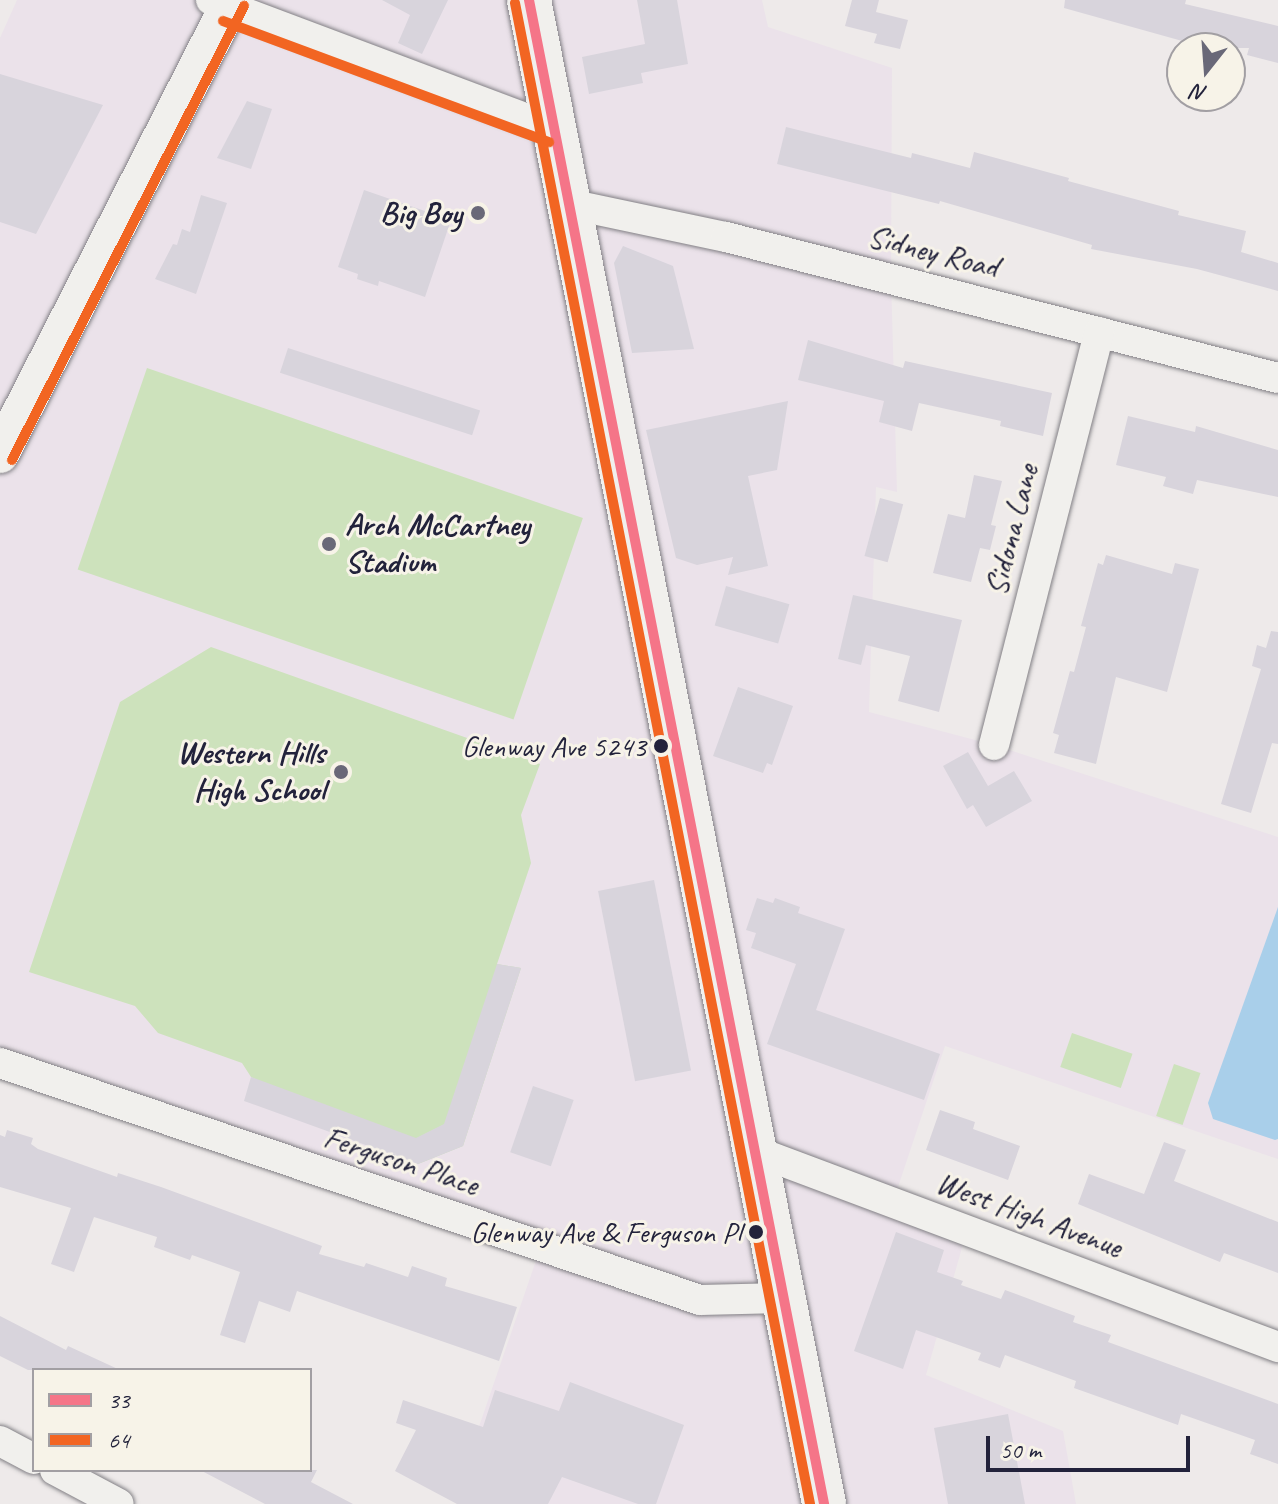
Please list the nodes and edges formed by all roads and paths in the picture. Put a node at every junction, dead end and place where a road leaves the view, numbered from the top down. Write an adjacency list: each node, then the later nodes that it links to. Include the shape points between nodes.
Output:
1 (529, 0): 3 (main road)
2 (224, 3): 3 (street); 7 (street)
3 (554, 129): 4 (main road)
4 (569, 204): 5 (street, Sidney Road, via 726,237); 10 (main road)
5 (1099, 332): 6 (street, Sidney Road); 8 (street, Sidona Lane)
6 (1278, 378)
7 (0, 454)
8 (994, 745)
9 (0, 1063): 11 (street, Ferguson Place, via 700,1300)
10 (755, 1151): 11 (main road); 12 (street, West High Avenue)
11 (783, 1298): 17 (main road)
12 (1278, 1347)
13 (0, 1441): 14 (street)
14 (32, 1458)
15 (59, 1472): 16 (street)
16 (119, 1504)
17 (824, 1504)

